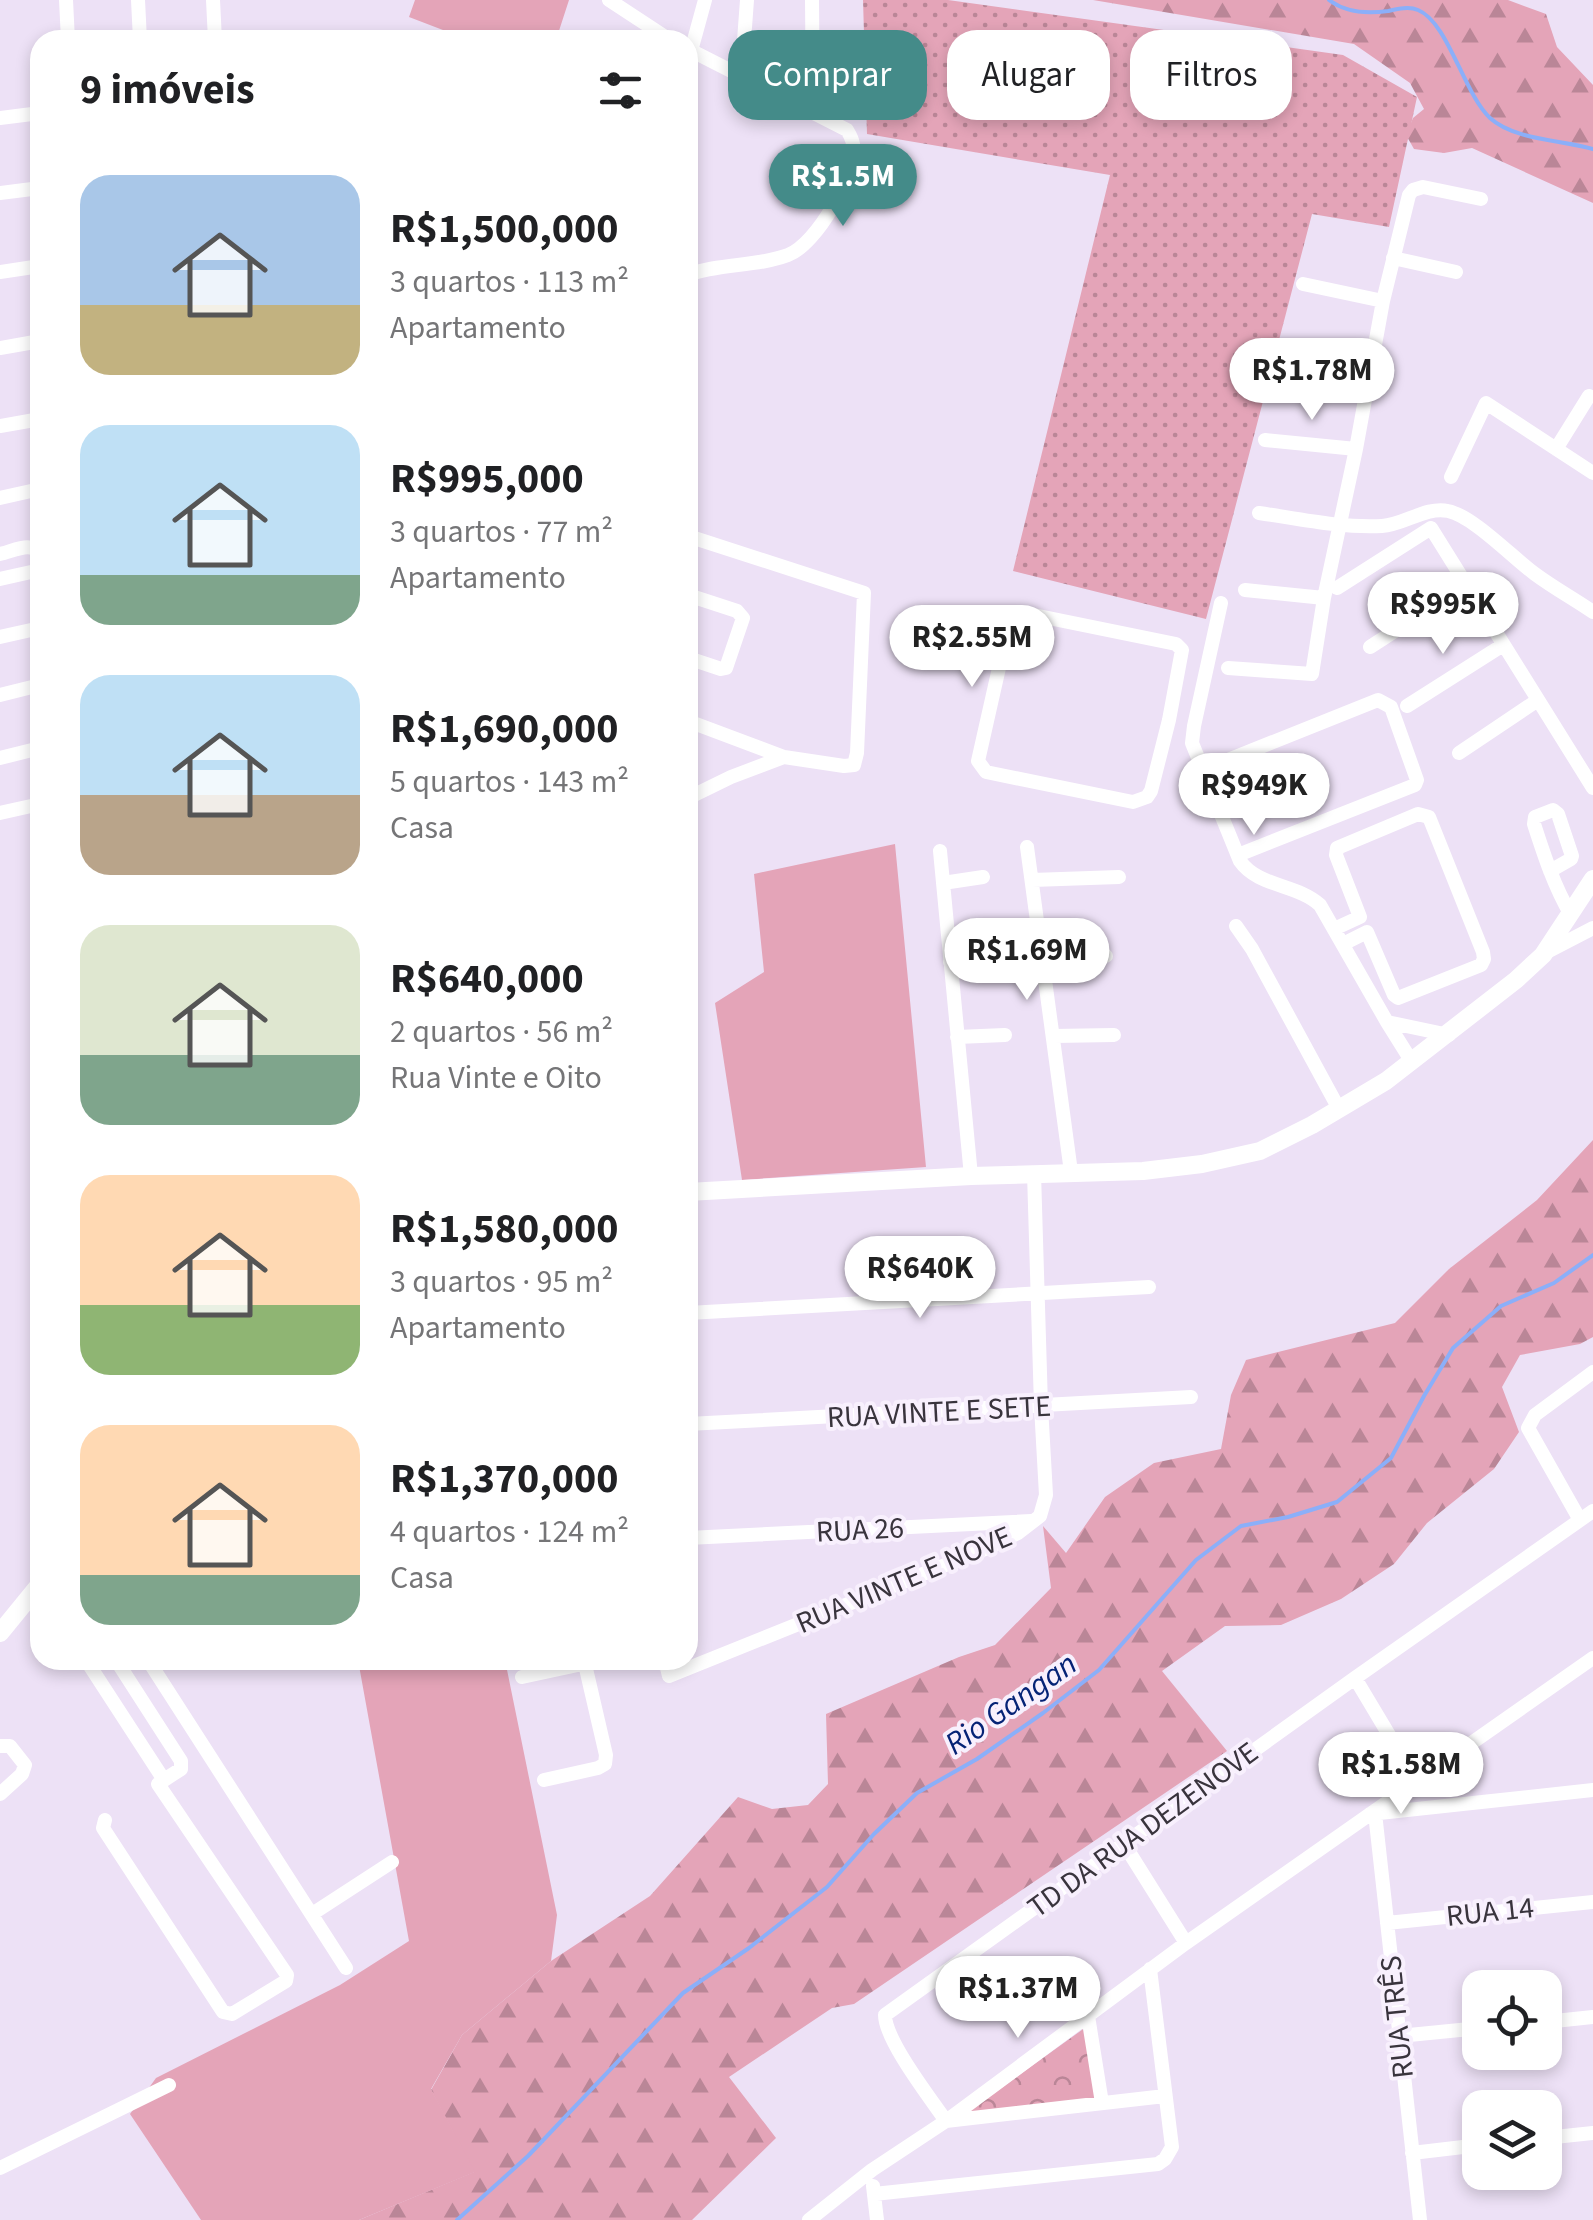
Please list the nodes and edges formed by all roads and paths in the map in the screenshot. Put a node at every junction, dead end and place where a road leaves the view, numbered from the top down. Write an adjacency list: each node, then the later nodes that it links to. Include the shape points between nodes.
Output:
1 (66, 0): 8 (street)
2 (138, 0): 9 (street)
3 (213, 0): 10 (street)
4 (609, 0): 11 (street)
5 (705, 0): 12 (street)
6 (747, 0): 13 (street)
7 (812, 0): 14 (street)
8 (68, 30)
9 (140, 30)
10 (214, 30)
11 (652, 30)
12 (695, 30)
13 (745, 30)
14 (812, 30)
15 (698, 55): 16 (street)
16 (728, 70)
17 (30, 114): 18 (street)
18 (0, 118)
19 (827, 120): 27 (street, via 847,130 853,146 847,178 812,236 788,255)
20 (30, 189): 21 (street)
21 (0, 193)
22 (1481, 199): 23 (street, via 1417,187)
23 (1393, 258): 26 (street); 29 (street)
24 (30, 268): 25 (street)
25 (0, 272)
26 (1456, 272)
27 (698, 273)
28 (1304, 284): 29 (street)
29 (1383, 300): 33 (street)
30 (30, 343): 31 (street)
31 (0, 348)
32 (1303, 362): 33 (street)
33 (1368, 377): 39 (street)
34 (1588, 396): 38 (street)
35 (30, 421): 36 (street)
36 (0, 426)
37 (1264, 440): 39 (street)
38 (1556, 449): 40 (street); 41 (street, via 1486,403)
39 (1356, 450): 45 (street)
40 (1593, 473)
41 (1452, 477)
42 (30, 491): 43 (street)
43 (0, 498)
44 (1259, 513): 45 (street)
45 (1339, 525): 55 (street); 57 (street, via 1393,524 1440,510 1458,514)
46 (698, 539): 73 (street, via 864,594 854,765)
47 (30, 546): 48 (street)
48 (0, 554)
49 (30, 572): 50 (street)
50 (0, 579)
51 (1466, 586): 52 (street, via 1431,528); 60 (street); 61 (street)
52 (1337, 588)
53 (1245, 590): 55 (street)
54 (698, 598): 62 (street, via 742,618 726,668)
55 (1324, 598): 63 (street, via 1312,674)
56 (1220, 603): 70 (street)
57 (1593, 612)
58 (30, 630): 59 (street)
59 (0, 638)
60 (1503, 645): 66 (street); 67 (street)
61 (1370, 647)
62 (698, 661)
63 (1228, 668)
64 (30, 688): 65 (street)
65 (0, 695)
66 (1538, 700): 72 (street); 76 (street)
67 (1407, 706)
68 (1168, 720): 68 (street, via 1182,656 1176,644 1024,613 1010,619 978,762 986,772 1140,801 1152,792); 70 (street)
69 (698, 725): 73 (street)
70 (1194, 726): 82 (street, via 1192,743)
71 (30, 750): 74 (street)
72 (1460, 753)
73 (784, 756): 77 (street)
74 (0, 758)
75 (1223, 762): 82 (street, via 1374,700 1391,707 1418,780)
76 (1593, 788)
77 (698, 793)
78 (30, 806): 79 (street)
79 (0, 813)
80 (1028, 846): 87 (street)
81 (940, 852): 88 (street)
82 (1238, 856): 93 (street, via 1251,874 1310,896)
83 (1550, 871): 89 (street)
84 (983, 876): 88 (street)
85 (1119, 877): 87 (street)
86 (1593, 879): 89 (main road)
87 (1032, 880): 98 (street)
88 (943, 883): 100 (street)
89 (1570, 915): 96 (main road)
90 (1360, 917): 93 (street); 94 (street); 94 (street, via 1336,850 1427,815 1483,962 1398,998)
91 (1236, 926): 108 (street)
92 (1593, 928): 96 (street)
93 (1334, 929): 95 (street)
94 (1367, 932): 95 (street)
95 (1343, 944): 101 (street)
96 (1543, 954): 102 (main road)
97 (1106, 956): 98 (street)
98 (1042, 957): 105 (street)
99 (994, 958): 100 (street)
100 (950, 962): 106 (street)
101 (1387, 1022): 102 (street); 107 (street)
102 (1449, 1034): 107 (main road)
103 (1004, 1035): 106 (street)
104 (1114, 1035): 105 (street)
105 (1054, 1036): 109 (street)
106 (957, 1038): 111 (street)
107 (1412, 1062): 108 (main road)
108 (1339, 1109): 109 (main road, via 1244,1156 1175,1168)
109 (1071, 1172): 110 (main road)
110 (1034, 1174): 111 (main road); 114 (street, RUA VINTE E NOVE)
111 (971, 1176): 112 (main road)
112 (698, 1191)
113 (1150, 1286): 114 (street)
114 (1036, 1292): 115 (street); 118 (street, RUA VINTE E NOVE)
115 (698, 1312)
116 (1593, 1372): 120 (street, via 1535,1415 1528,1428)
117 (1191, 1397): 118 (street, RUA VINTE E SETE)
118 (1040, 1406): 119 (street, RUA VINTE E SETE); 121 (street, RUA VINTE E NOVE, via 1046,1495)
119 (698, 1423)
120 (1587, 1516): 133 (street, TD DA RUA DEZENOVE)
121 (1033, 1521): 122 (street, RUA 26); 126 (street, RUA VINTE E NOVE, via 990,1547)
122 (698, 1538)
123 (30, 1596): 124 (main road)
124 (0, 1633)
125 (1593, 1658): 136 (street)
126 (698, 1664)
127 (92, 1670): 128 (street, via 164,1780 181,1762)
128 (122, 1670)
129 (154, 1670): 145 (street)
130 (553, 1670): 132 (street)
131 (586, 1670): 135 (street, via 604,1764)
132 (522, 1678)
133 (1355, 1678): 136 (street); 142 (street, TD DA RUA DEZENOVE)
134 (0, 1746): 139 (street, via 10,1746 25,1765)
135 (544, 1780)
136 (1416, 1780): 140 (street)
137 (158, 1784): 141 (street, via 286,1981 232,2014 223,2012 103,1828)
138 (1593, 1790): 140 (street)
139 (0, 1794)
140 (1372, 1813): 146 (street, RUA TRÊS); 147 (street)
141 (105, 1820)
142 (1124, 1844): 147 (street); 158 (street, TD DA RUA DEZENOVE, via 885,2015)
143 (392, 1862): 145 (street)
144 (1593, 1902): 146 (street, RUA 14)
145 (312, 1914): 148 (street)
146 (1387, 1923): 154 (street, RUA TRÊS)
147 (1186, 1943): 149 (street)
148 (346, 1968)
149 (1150, 1969): 150 (street); 156 (street)
150 (1088, 2016): 157 (street); 158 (street)
151 (1593, 2017): 152 (street)
152 (1562, 2020)
153 (1462, 2030): 154 (street)
154 (1399, 2036): 162 (street, RUA TRÊS)
155 (170, 2085): 163 (street)
156 (1165, 2096): 157 (street); 165 (street, via 1172,2147 1158,2164)
157 (1102, 2103): 158 (street)
158 (946, 2121): 164 (street)
159 (1593, 2132): 160 (street)
160 (1562, 2136)
161 (1462, 2147): 162 (street)
162 (1412, 2152): 168 (street, RUA TRÊS)
163 (0, 2168)
164 (872, 2170): 165 (street); 166 (street)
165 (874, 2194): 167 (street)
166 (808, 2220)
167 (877, 2220)
168 (1420, 2220)

